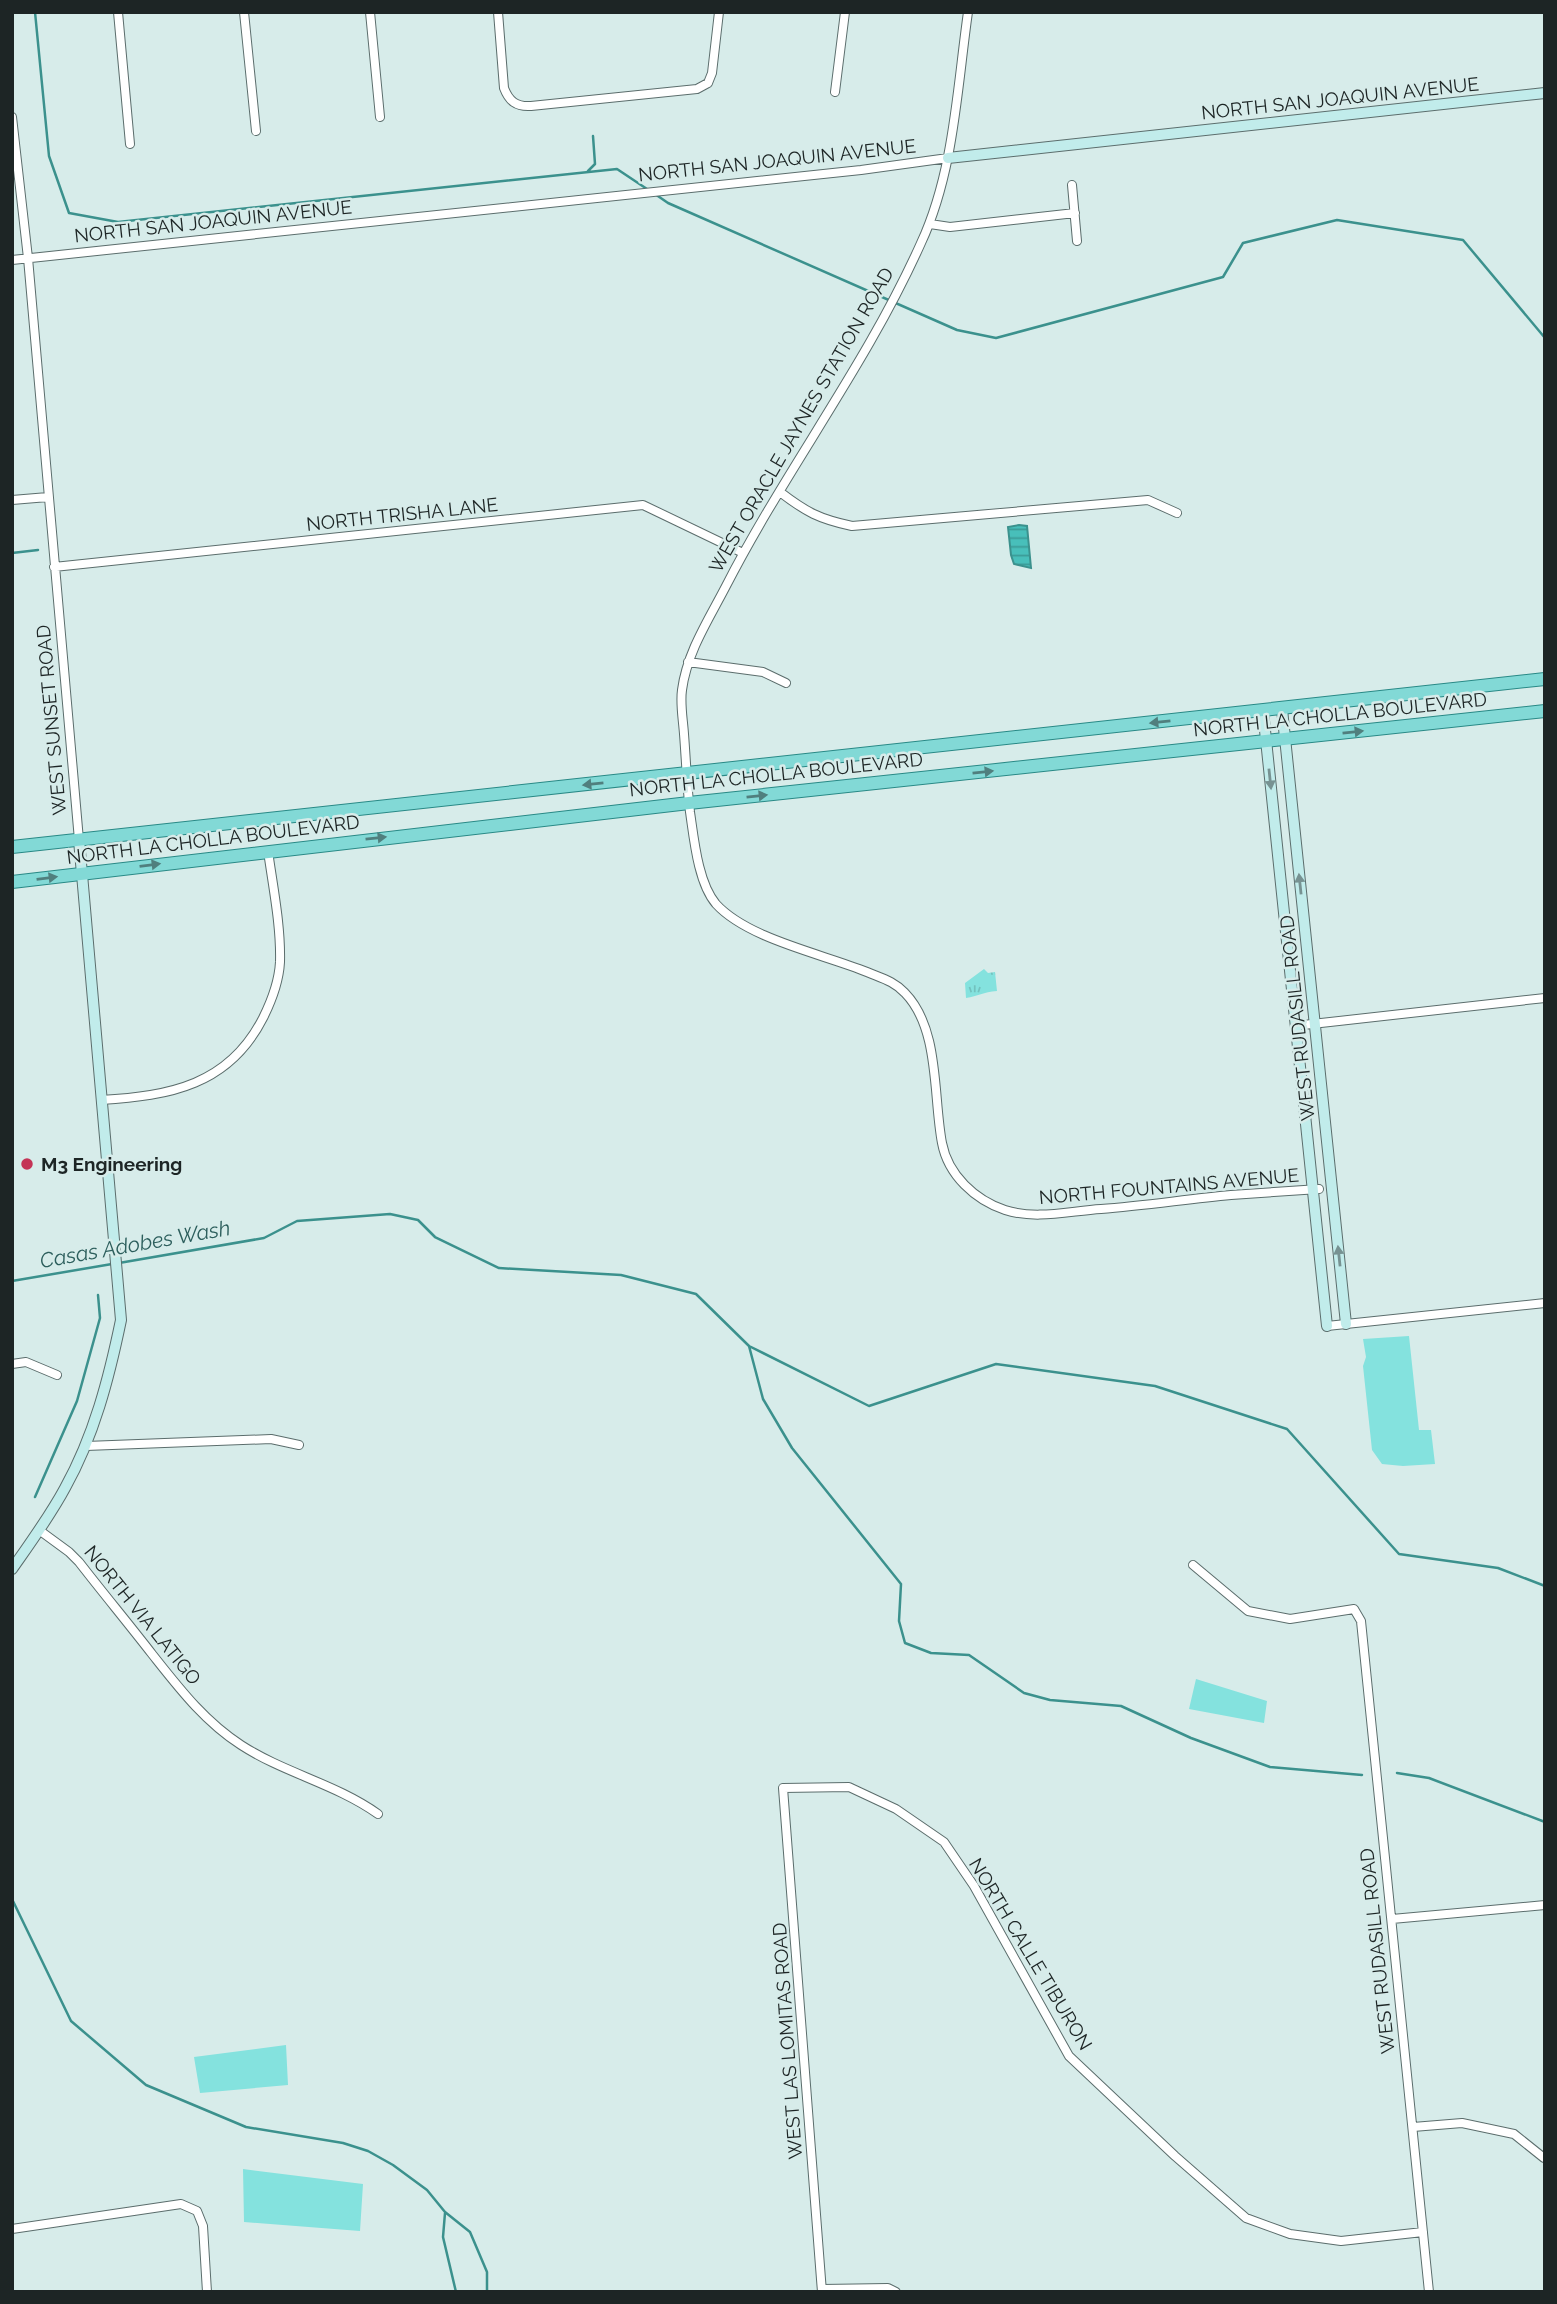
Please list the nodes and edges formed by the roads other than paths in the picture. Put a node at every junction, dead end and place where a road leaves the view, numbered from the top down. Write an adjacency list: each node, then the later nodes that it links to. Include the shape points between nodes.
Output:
1 (118, 12): 13 (street)
2 (244, 12): 12 (street)
3 (370, 12): 11 (street)
4 (498, 12): 5 (street, via 504,88 512,107 710,85)
5 (719, 12)
6 (845, 12): 8 (street)
7 (968, 12): 14 (street, WEST ORACLE JAYNES STATION ROAD)
8 (835, 92)
9 (1545, 93): 14 (street, NORTH SAN JOAQUIN AVENUE)
10 (12, 117): 19 (street, WEST SUNSET ROAD)
11 (380, 117)
12 (256, 131)
13 (131, 144)
14 (948, 158): 17 (street, WEST ORACLE JAYNES STATION ROAD); 19 (street, NORTH SAN JOAQUIN AVENUE)
15 (1072, 185): 16 (street)
16 (1075, 213): 17 (street, via 950,227); 18 (street)
17 (930, 225): 21 (street, WEST ORACLE JAYNES STATION ROAD, via 860,360)
18 (1077, 241)
19 (28, 258): 20 (street, NORTH SAN JOAQUIN AVENUE); 22 (street, WEST SUNSET ROAD)
20 (12, 260)
21 (780, 492): 24 (street, via 824,520 852,526 1148,500); 25 (street, WEST ORACLE JAYNES STATION ROAD)
22 (48, 497): 23 (street); 26 (street, WEST SUNSET ROAD)
23 (12, 500)
24 (1177, 513)
25 (743, 553): 26 (street, NORTH TRISHA LANE, via 643,505); 27 (street, WEST ORACLE JAYNES STATION ROAD)
26 (54, 567): 37 (street, WEST SUNSET ROAD)
27 (688, 662): 29 (street, via 735,665); 35 (street, WEST ORACLE JAYNES STATION ROAD, via 681,694)
28 (1545, 679): 30 (main road, NORTH LA CHOLLA BOULEVARD)
29 (786, 683)
30 (1282, 709): 32 (main road, NORTH LA CHOLLA BOULEVARD); 33 (street, WEST RUDASILL ROAD)
31 (1545, 710): 33 (main road, NORTH LA CHOLLA BOULEVARD, one-way to 31)
32 (1263, 711): 34 (street, WEST RUDASILL ROAD); 35 (main road, NORTH LA CHOLLA BOULEVARD, one-way to 35)
33 (1285, 739): 34 (main road, NORTH LA CHOLLA BOULEVARD); 43 (street, WEST RUDASILL ROAD, one-way to 33)
34 (1266, 741): 36 (main road, NORTH LA CHOLLA BOULEVARD, one-way to 34); 46 (street, WEST RUDASILL ROAD, one-way to 46)
35 (687, 774): 36 (street, WEST ORACLE JAYNES STATION ROAD); 37 (main road, NORTH LA CHOLLA BOULEVARD, one-way to 37)
36 (689, 803): 39 (main road, NORTH LA CHOLLA BOULEVARD, one-way to 36); 46 (street, NORTH FOUNTAINS AVENUE, via 698,861 716,904 766,936 897,984 913,1001 924,1021 943,1147 973,1194 1006,1210 1038,1215)
37 (79, 840): 38 (main road, NORTH LA CHOLLA BOULEVARD); 40 (street, WEST SUNSET ROAD)
38 (12, 847)
39 (268, 851): 40 (main road, NORTH LA CHOLLA BOULEVARD, one-way to 39); 45 (street, via 280,964 271,1002 251,1041 222,1070 183,1087 140,1098)
40 (82, 874): 41 (main road, NORTH LA CHOLLA BOULEVARD, one-way to 40); 45 (street, WEST SUNSET ROAD)
41 (12, 882)
42 (1545, 998): 43 (street)
43 (1315, 1024): 44 (street); 48 (street, WEST RUDASILL ROAD, one-way to 43)
44 (1303, 1025)
45 (101, 1100): 53 (street, WEST SUNSET ROAD, via 121,1320)
46 (1316, 1189): 49 (street, WEST RUDASILL ROAD)
47 (1545, 1303): 48 (street)
48 (1346, 1324): 49 (street)
49 (1326, 1326)
50 (12, 1364): 51 (street, via 26,1362)
51 (57, 1375)
52 (299, 1445): 53 (street, via 271,1439)
53 (86, 1446): 54 (street)
54 (39, 1530): 56 (street); 58 (street, NORTH VIA LATIGO, via 79,1562 193,1705 217,1727 285,1770 355,1798)
55 (1193, 1565): 60 (street, WEST RUDASILL ROAD, via 1248,1611 1290,1619 1354,1609 1361,1621)
56 (12, 1569)
57 (783, 1788): 64 (street, NORTH CALLE TIBURON, via 849,1787 896,1809 944,1842 974,1886 1069,2056 1246,2218 1290,2234 1341,2241); 65 (street, WEST LAS LOMITAS ROAD)
58 (378, 1814)
59 (1545, 1905): 60 (street)
60 (1392, 1919): 61 (street, WEST RUDASILL ROAD)
61 (1413, 2127): 62 (street, via 1462,2123 1514,2134); 64 (street, WEST RUDASILL ROAD)
62 (1544, 2158)
63 (12, 2229): 66 (street, via 181,2204 197,2211 203,2226)
64 (1423, 2232): 68 (street, WEST RUDASILL ROAD)
65 (822, 2291): 67 (street, via 888,2288)
66 (207, 2292)
67 (897, 2292)
68 (1429, 2292)

